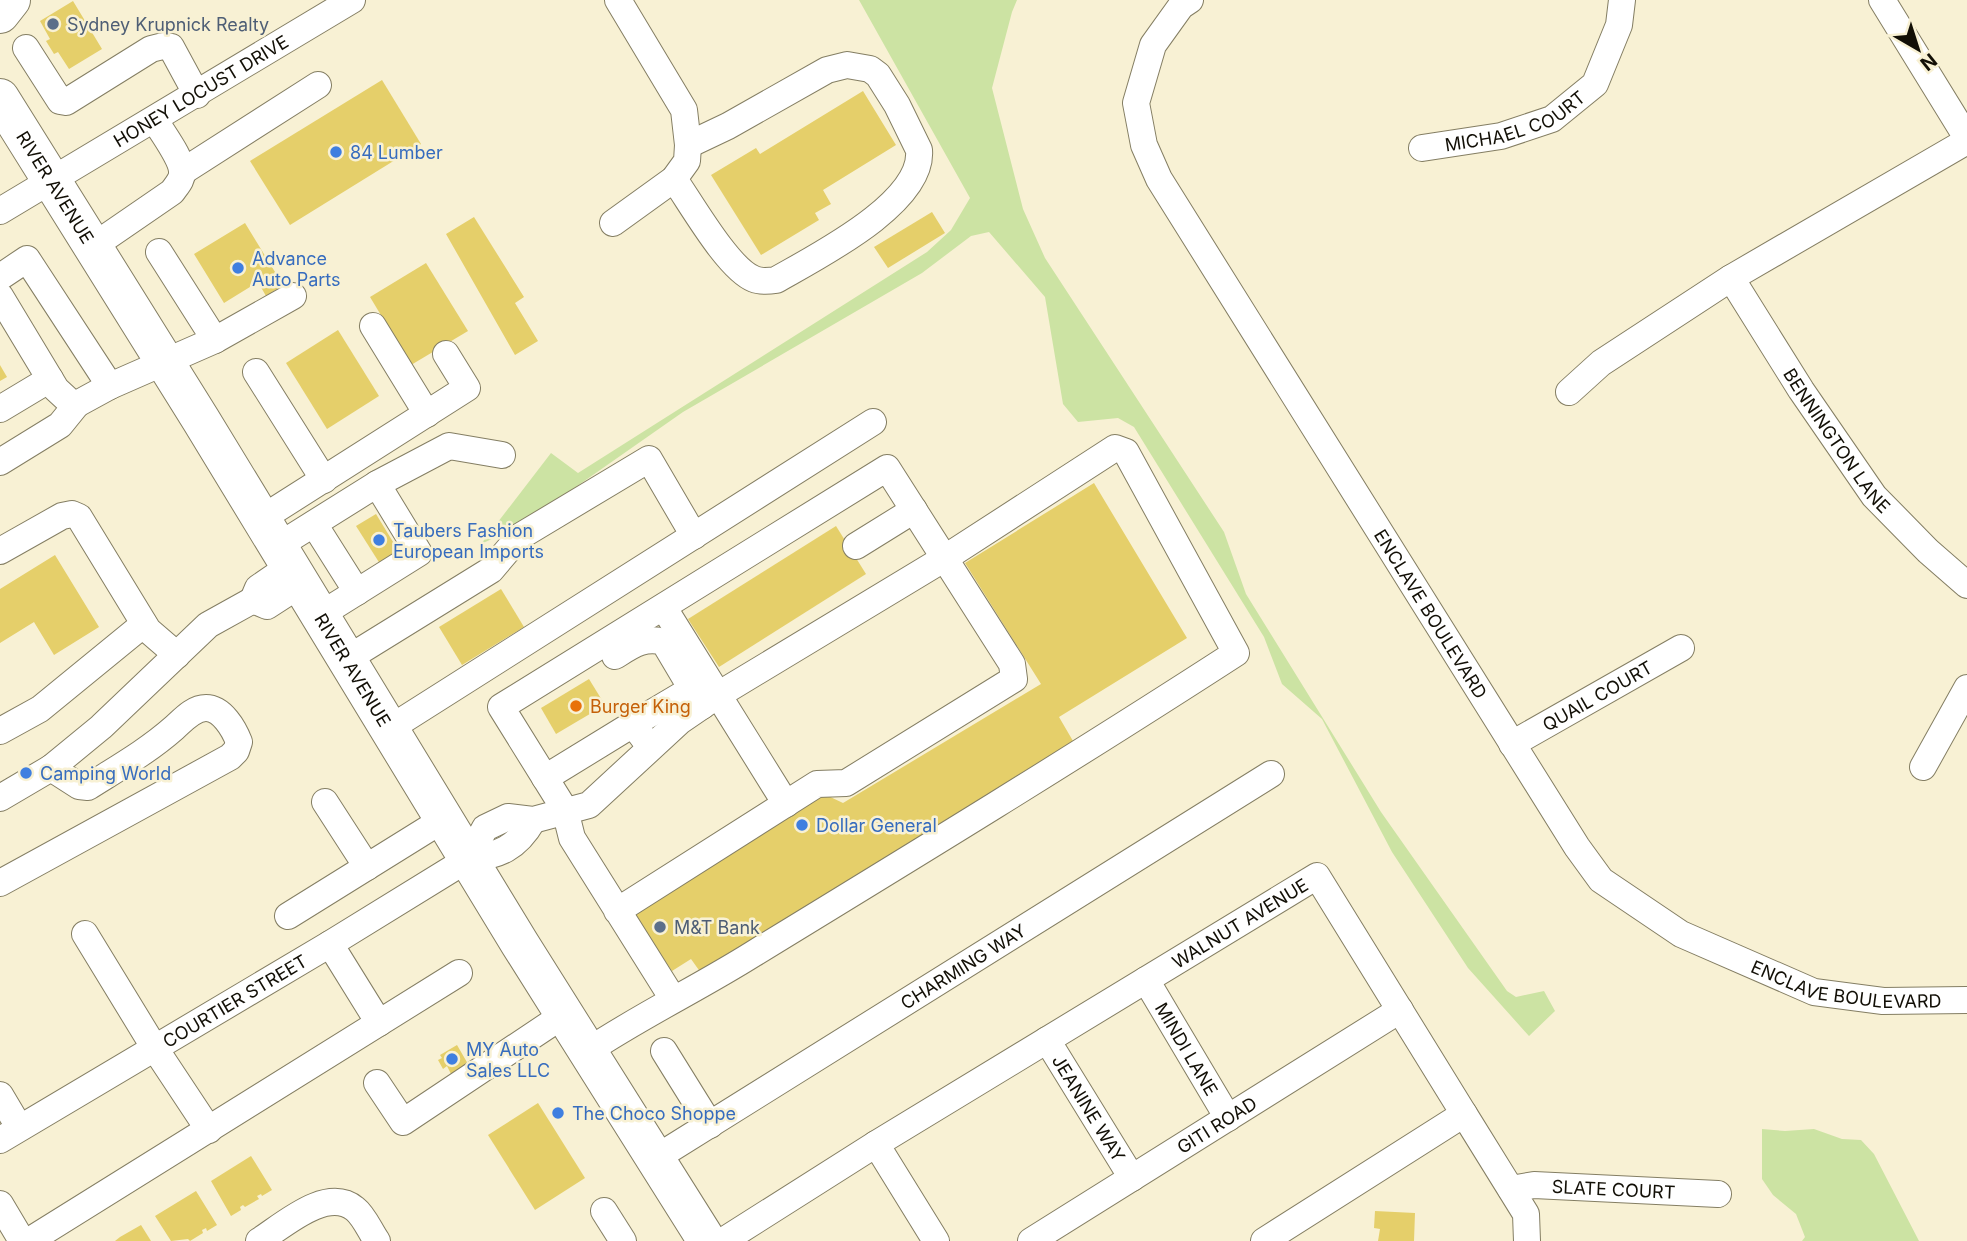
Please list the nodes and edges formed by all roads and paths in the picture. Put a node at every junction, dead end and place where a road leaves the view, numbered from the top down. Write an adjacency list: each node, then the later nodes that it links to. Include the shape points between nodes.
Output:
1 (12, 0): 7 (highway)
2 (352, 0): 10 (street, HONEY LOCUST DRIVE)
3 (618, 0): 14 (street, via 684,110)
4 (1191, 0): 63 (street, ENCLAVE BOULEVARD, via 1181,6 1153,45 1136,103 1144,145 1159,179)
5 (1622, 0): 15 (street, MICHAEL COURT, via 1619,25 1595,84 1552,119 1502,136)
6 (1882, 0): 13 (street)
7 (0, 14)
8 (26, 48): 10 (street, via 60,101 66,102 163,46 171,47)
9 (318, 85): 16 (street)
10 (197, 95): 12 (street, HONEY LOCUST DRIVE)
11 (3, 108): 18 (highway, RIVER AVENUE)
12 (155, 120): 16 (street); 18 (street, HONEY LOCUST DRIVE)
13 (1967, 139): 24 (street)
14 (688, 145): 17 (street, via 687,161); 17 (street, via 827,70 847,65 878,75 920,157 905,189 874,221 776,280 754,279 731,261)
15 (1422, 148)
16 (183, 172): 21 (street, via 172,192)
17 (674, 179): 20 (street)
18 (51, 182): 19 (street, HONEY LOCUST DRIVE); 21 (highway, RIVER AVENUE)
19 (0, 211)
20 (613, 223)
21 (92, 247): 30 (highway, RIVER AVENUE)
22 (159, 252): 28 (street)
23 (0, 276): 33 (street, via 27,259)
24 (1731, 278): 34 (street, via 1601,363); 50 (street, BENNINGTON LANE, via 1874,496)
25 (0, 296): 32 (street)
26 (293, 296): 28 (street)
27 (373, 326): 37 (street)
28 (215, 340): 30 (street)
29 (446, 354): 37 (street, via 467,388)
30 (164, 362): 33 (street); 49 (highway, RIVER AVENUE)
31 (256, 372): 41 (street)
32 (50, 379): 35 (street, via 61,396); 36 (street)
33 (110, 386): 35 (street)
34 (1569, 391)
35 (77, 404): 40 (street, via 60,425)
36 (0, 409)
37 (427, 414): 41 (street)
38 (873, 422): 45 (street)
39 (502, 455): 42 (street, via 449,446)
40 (0, 463)
41 (324, 480): 49 (street)
42 (377, 484): 44 (street); 51 (street, via 419,553)
43 (914, 510): 46 (street); 48 (street); 52 (street, via 887,468)
44 (314, 524): 49 (street); 51 (street)
45 (694, 536): 56 (street, via 649,459 519,537 491,570); 61 (street)
46 (856, 546)
47 (0, 551): 53 (street, via 62,516 79,517)
48 (945, 558): 58 (street); 71 (street, via 1012,664 1014,679 846,783 817,784); 83 (street, via 1115,448 1126,452 1236,653 704,985)
49 (290, 566): 51 (street); 55 (street, via 268,606 253,600 208,625); 56 (highway, RIVER AVENUE)
50 (1967, 585)
51 (357, 592)
52 (664, 608): 58 (street); 59 (street, via 501,707)
53 (144, 624): 55 (street); 62 (street, via 40,709)
54 (1681, 648): 63 (street, QUAIL COURT)
55 (177, 655): 66 (street, via 102,727)
56 (347, 659): 61 (highway, RIVER AVENUE)
57 (1967, 688): 65 (street)
58 (704, 697): 59 (street, via 664,642 648,640); 60 (street); 64 (street); 71 (street)
59 (510, 721): 68 (street)
60 (633, 724): 64 (street); 68 (street)
61 (389, 729): 73 (highway, RIVER AVENUE)
62 (0, 731)
63 (1512, 744): 84 (street, ENCLAVE BOULEVARD, via 1601,880 1681,934 1815,992 1883,1000)
64 (650, 747): 72 (street, via 589,805)
65 (1923, 767)
66 (51, 768): 69 (street); 76 (street, via 88,787 156,744 199,709 220,713 239,742 230,757)
67 (1271, 774): 96 (street, CHARMING WAY)
68 (545, 778): 72 (street)
69 (0, 798)
70 (325, 802): 75 (street)
71 (786, 804): 77 (street)
72 (565, 810): 74 (street, via 533,820 508,817 485,828); 77 (street, via 572,838)
73 (444, 819): 74 (highway, RIVER AVENUE); 75 (street)
74 (468, 859): 80 (street, COURTIER STREET); 86 (highway, RIVER AVENUE)
75 (366, 867): 78 (street)
76 (0, 883)
77 (617, 911): 83 (street)
78 (288, 916)
79 (85, 934): 89 (street)
80 (330, 944): 87 (street); 89 (street, COURTIER STREET)
81 (458, 973): 87 (street)
82 (1146, 980): 85 (street, WALNUT AVENUE, via 1317,876); 88 (street, WALNUT AVENUE); 95 (street, MINDI LANE)
83 (673, 999): 90 (street)
84 (1967, 1000)
85 (1400, 1010): 94 (street, WALNUT AVENUE); 95 (street, GITI ROAD)
86 (565, 1014): 90 (highway, RIVER AVENUE); 92 (street, via 403,1122)
87 (379, 1023): 97 (street)
88 (1047, 1040): 99 (street, WALNUT AVENUE); 101 (street, JEANINE WAY)
89 (154, 1047): 97 (street); 98 (street, COURTIER STREET)
90 (588, 1051): 100 (highway, RIVER AVENUE)
91 (664, 1051): 96 (street)
92 (377, 1083)
93 (0, 1095): 98 (street)
94 (1464, 1114): 102 (street, WALNUT AVENUE); 115 (street)
95 (1228, 1118): 101 (street, GITI ROAD)
96 (710, 1125): 100 (street, CHARMING WAY)
97 (209, 1129): 107 (street)
98 (10, 1133)
99 (876, 1144): 112 (street, WALNUT AVENUE); 113 (street)
100 (656, 1158): 111 (highway, RIVER AVENUE)
101 (1132, 1178): 114 (street, GITI ROAD)
102 (1511, 1189): 103 (street, SLATE COURT, via 1534,1185); 116 (street, WALNUT AVENUE, via 1526,1213)
103 (1718, 1194)
104 (0, 1204): 106 (street)
105 (604, 1211): 110 (street)
106 (22, 1241)
107 (30, 1241)
108 (259, 1241): 109 (street, via 314,1207 337,1200 358,1211)
109 (377, 1241)
110 (623, 1241)
111 (707, 1241)
112 (723, 1241)
113 (936, 1241)
114 (1031, 1241)
115 (1264, 1241)
116 (1527, 1241)

